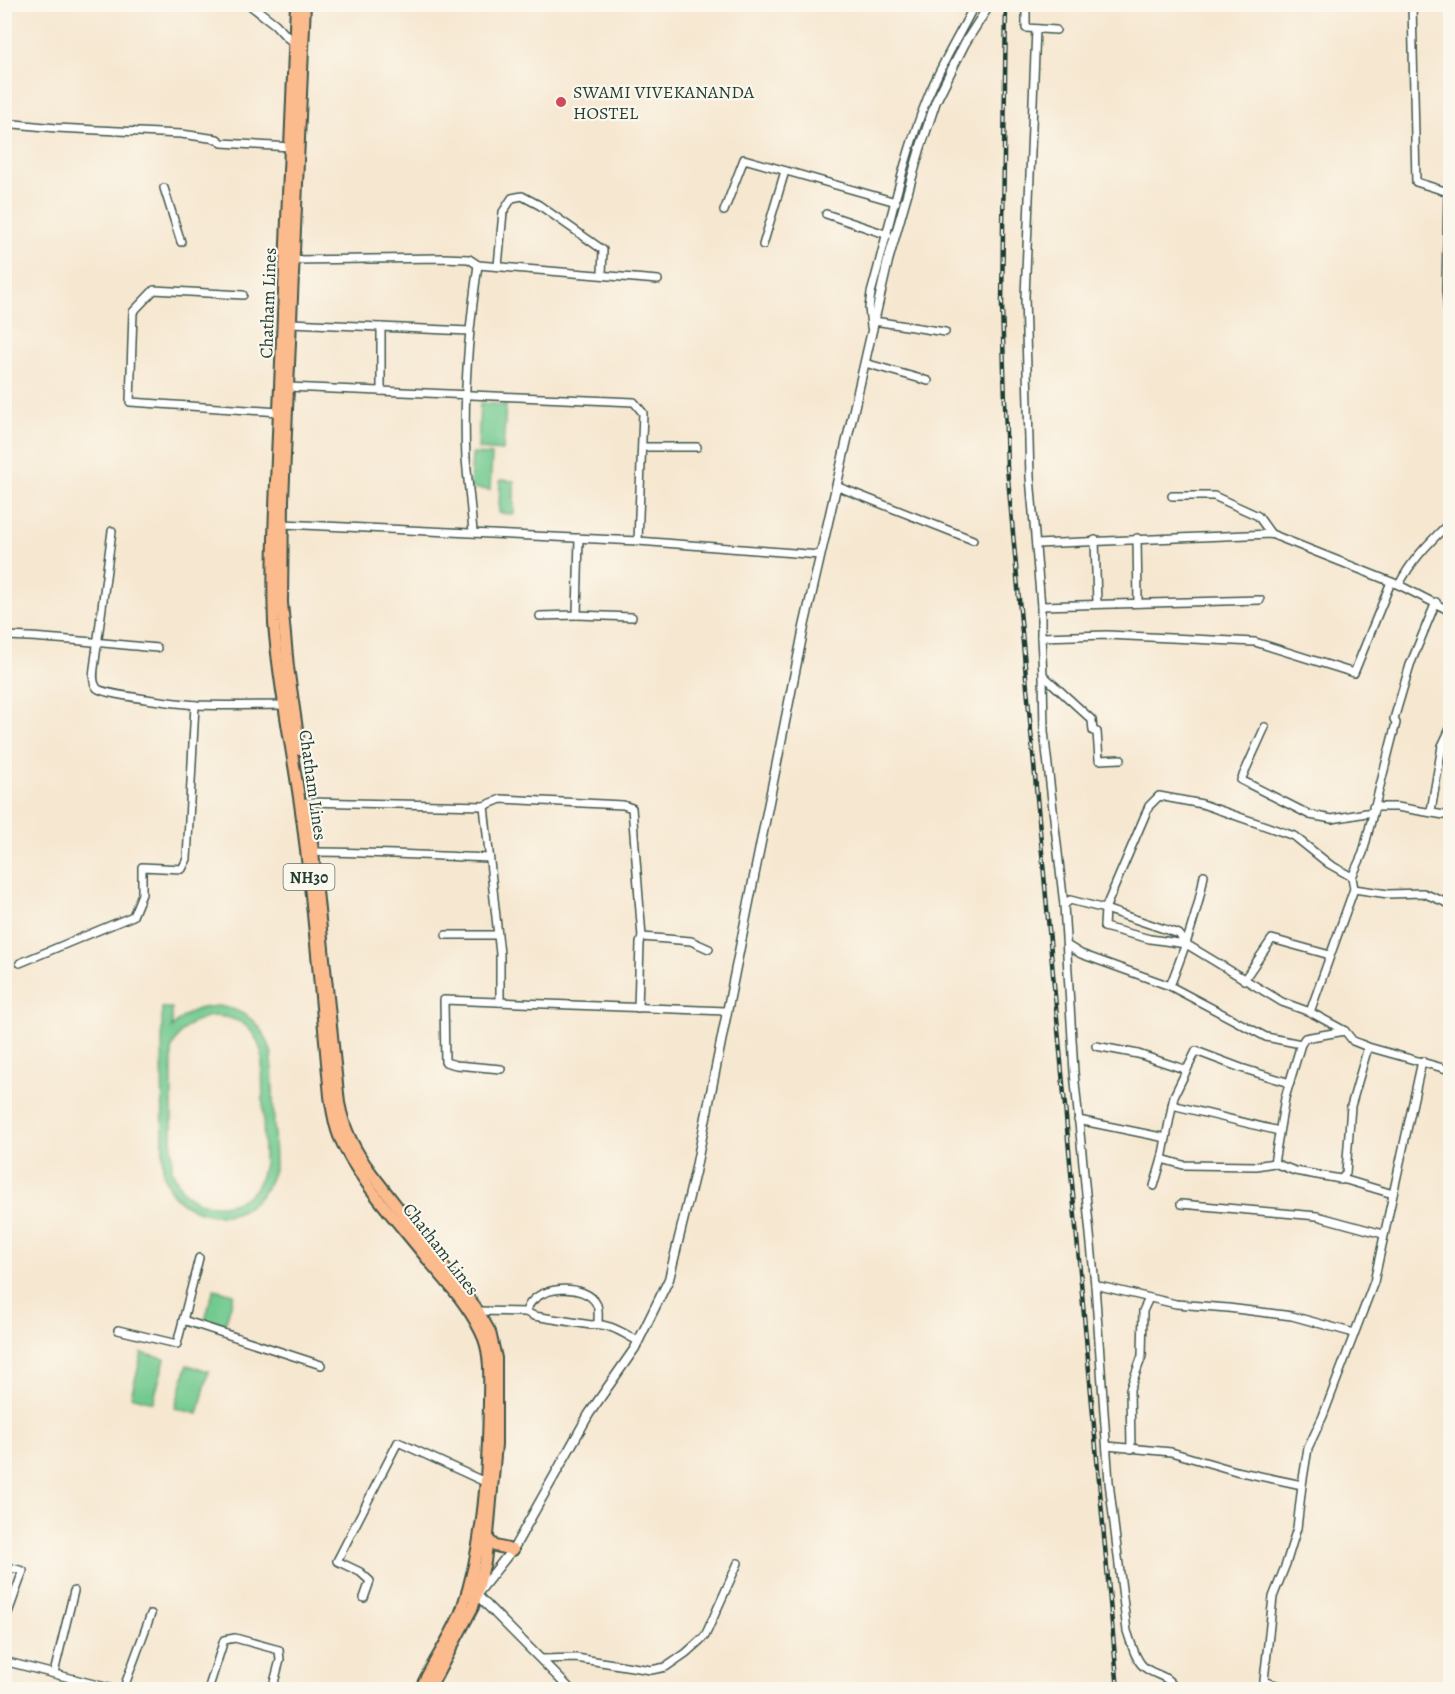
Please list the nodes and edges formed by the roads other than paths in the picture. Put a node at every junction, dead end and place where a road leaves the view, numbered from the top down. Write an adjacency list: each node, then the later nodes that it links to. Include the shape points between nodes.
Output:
1 (249, 4): 10 (street)
2 (296, 4): 10 (highway, Chatham Lines / NH30)
3 (305, 4): 10 (highway, Chatham Lines / NH30)
4 (975, 4): 15 (street, via 927,99)
5 (990, 4): 28 (street, via 936,101)
6 (1026, 4): 8 (street, via 1026,28)
7 (1412, 4): 22 (street, via 1416,182 1448,192)
8 (1036, 28): 9 (street); 55 (street, via 1025,297 1030,477)
9 (1056, 30)
10 (299, 46): 12 (highway, Chatham Lines / NH30); 21 (highway, Chatham Lines / NH30)
11 (4, 123): 12 (street, via 181,134 222,143)
12 (291, 147): 40 (highway, Chatham Lines / NH30)
13 (785, 171): 15 (street); 16 (street, via 744,159); 20 (street)
14 (164, 188): 19 (street)
15 (896, 202): 18 (street)
16 (724, 212)
17 (826, 214): 18 (street)
18 (888, 235): 32 (street, via 870,293)
19 (181, 242)
20 (764, 245)
21 (294, 260): 23 (street, via 443,258 469,260); 29 (highway, Chatham Lines / NH30)
22 (1449, 263): 34 (street, via 1446,290)
23 (477, 265): 24 (street); 31 (street)
24 (498, 266): 25 (street); 25 (street, via 503,212 512,198 522,196 603,250)
25 (602, 274): 26 (street)
26 (658, 280)
27 (243, 295): 40 (street, via 154,290 133,312 130,402)
28 (874, 321): 32 (street); 33 (street)
29 (291, 323): 30 (street); 37 (highway, Chatham Lines / NH30)
30 (381, 327): 31 (street); 38 (street)
31 (469, 331): 39 (street)
32 (872, 332): 35 (street)
33 (945, 332)
34 (1450, 335)
35 (865, 363): 36 (street); 43 (street)
36 (928, 381)
37 (288, 387): 38 (street); 46 (highway, Chatham Lines / NH30)
38 (381, 391): 39 (street)
39 (467, 395): 41 (street, via 634,402 643,413); 48 (street, via 466,458)
40 (279, 412): 74 (highway, Chatham Lines / NH30, via 274,622)
41 (642, 447): 42 (street); 54 (street)
42 (697, 447)
43 (836, 486): 52 (street); 56 (street)
44 (1172, 496): 49 (street, via 1214,496 1258,516)
45 (1450, 522): 58 (street, via 1408,566)
46 (283, 524): 48 (street); 79 (highway, Chatham Lines / NH30, via 282,603)
47 (112, 531): 70 (street)
48 (473, 532): 50 (street)
49 (1271, 534): 51 (street); 57 (street)
50 (579, 538): 54 (street); 65 (street)
51 (1137, 538): 53 (street); 62 (street)
52 (973, 540)
53 (1095, 540): 55 (street); 61 (street)
54 (638, 541): 56 (street)
55 (1036, 544): 63 (street)
56 (820, 555): 105 (street)
57 (1390, 582): 58 (street); 69 (street, via 1354,673 1255,642 1107,635)
58 (1399, 585): 60 (street)
59 (1260, 600): 62 (street)
60 (1436, 602): 64 (street); 82 (street, via 1410,664)
61 (1097, 603): 62 (street); 63 (street)
62 (1138, 603)
63 (1041, 606): 69 (street)
64 (1450, 611)
65 (577, 615): 66 (street); 67 (street)
66 (540, 616)
67 (632, 617)
68 (4, 636): 70 (street)
69 (1041, 637): 72 (street)
70 (97, 643): 71 (street); 73 (street, via 94,679 99,690)
71 (157, 648)
72 (1043, 675): 78 (street, via 1092,720 1099,760); 91 (street, via 1044,731)
73 (195, 705): 74 (street); 100 (street, via 187,859 182,869 142,867 142,894 133,916)
74 (285, 705): 79 (highway, Chatham Lines / NH30)
75 (1265, 727): 82 (street, via 1241,780 1310,815 1332,819)
76 (1450, 729): 77 (street)
77 (1447, 748): 83 (street)
78 (1121, 759)
79 (299, 769): 80 (highway, Chatham Lines / NH30); 140 (highway, Chatham Lines / NH30, via 335,1122 339,1136 368,1184 464,1304 482,1336 489,1378)
80 (307, 802): 81 (street); 85 (highway, Chatham Lines / NH30)
81 (484, 806): 86 (street); 95 (street, via 501,799 632,808)
82 (1373, 809): 83 (street); 88 (street, via 1363,853)
83 (1431, 812): 84 (street)
84 (1450, 816)
85 (314, 852): 86 (street); 130 (highway, Chatham Lines / NH30, via 339,1103 346,1131 358,1155)
86 (489, 858): 94 (street)
87 (1204, 875): 96 (street)
88 (1352, 877): 89 (street); 92 (street, via 1294,837 1202,804 1159,796 1149,806)
89 (1354, 890): 90 (street, via 1424,893); 99 (street)
90 (1450, 904)
91 (1064, 905): 92 (street, via 1070,900); 97 (street)
92 (1105, 909): 96 (street, via 1179,934); 96 (street, via 1104,927)
93 (446, 935): 94 (street)
94 (497, 935): 103 (street)
95 (642, 937): 98 (street, via 691,941); 104 (street)
96 (1186, 944): 101 (street); 102 (street)
97 (1068, 946): 102 (street); 117 (street)
98 (709, 949)
99 (1330, 955): 101 (street, via 1272,939); 106 (street)
100 (20, 963)
101 (1244, 980): 106 (street, via 1282,1002)
102 (1170, 986): 108 (street, via 1266,1036)
103 (500, 1002): 104 (street); 112 (street, via 444,1000 444,1052 447,1064)
104 (638, 1008): 105 (street)
105 (726, 1011): 136 (street, via 695,1172 669,1279)
106 (1310, 1012): 107 (street)
107 (1345, 1031): 108 (street, via 1305,1038); 110 (street, via 1353,1041)
108 (1301, 1044): 115 (street)
109 (1096, 1046): 113 (street)
110 (1368, 1047): 111 (street); 122 (street, via 1351,1106 1346,1173)
111 (1422, 1061): 114 (street); 124 (street)
112 (501, 1069)
113 (1187, 1070): 115 (street, via 1196,1051); 116 (street)
114 (1450, 1070)
115 (1290, 1083): 118 (street)
116 (1172, 1105): 118 (street); 119 (street)
117 (1078, 1120): 119 (street); 128 (street)
118 (1279, 1131): 121 (street)
119 (1166, 1138): 120 (street)
120 (1162, 1159): 121 (street, via 1183,1165); 123 (street)
121 (1275, 1163): 122 (street)
122 (1341, 1180): 124 (street)
123 (1154, 1186)
124 (1393, 1194): 126 (street)
125 (1181, 1204): 126 (street, via 1317,1216)
126 (1383, 1234): 135 (street, via 1374,1282)
127 (199, 1258): 132 (street)
128 (1095, 1285): 129 (street); 138 (street)
129 (1149, 1298): 135 (street, via 1292,1316); 139 (street, via 1143,1311 1142,1356 1130,1389)
130 (478, 1311): 131 (street); 142 (highway, Chatham Lines / NH30, via 490,1332 496,1358 496,1444)
131 (526, 1312): 133 (street); 133 (street, via 529,1304 545,1291 567,1290 590,1296 597,1306)
132 (183, 1320): 134 (street, via 177,1344); 137 (street)
133 (598, 1324): 136 (street)
134 (118, 1330)
135 (1354, 1333): 141 (street, via 1308,1448)
136 (638, 1341): 143 (street, via 589,1414)
137 (321, 1365)
138 (1107, 1446): 139 (street); 162 (street, via 1127,1631 1143,1666 1169,1678)
139 (1131, 1449): 141 (street, via 1171,1452)
140 (485, 1482): 147 (highway, Chatham Lines / NH30); 148 (street, via 398,1442 337,1561 370,1581)
141 (1302, 1485): 154 (street, via 1297,1528 1273,1597)
142 (488, 1539): 143 (highway, via 495,1546); 147 (highway, Chatham Lines / NH30)
143 (513, 1550): 147 (street)
144 (738, 1563): 151 (street, via 705,1636 666,1667 651,1670 576,1658)
145 (4, 1566): 150 (street, via 23,1571)
146 (74, 1591): 153 (street)
147 (473, 1592): 151 (street); 159 (highway, Chatham Lines / NH30); 160 (highway, Chatham Lines / NH30, via 466,1624)
148 (364, 1598)
149 (151, 1614): 156 (street)
150 (4, 1624)
151 (542, 1659): 161 (street)
152 (4, 1661): 153 (street)
153 (54, 1672): 155 (street)
154 (1264, 1686): 163 (street)
155 (117, 1689)
156 (123, 1689)
157 (208, 1689): 158 (street, via 224,1640 235,1638 279,1650)
158 (272, 1689)
159 (420, 1689)
160 (429, 1689)
161 (571, 1689)
162 (1176, 1689)
163 (1297, 1689)

